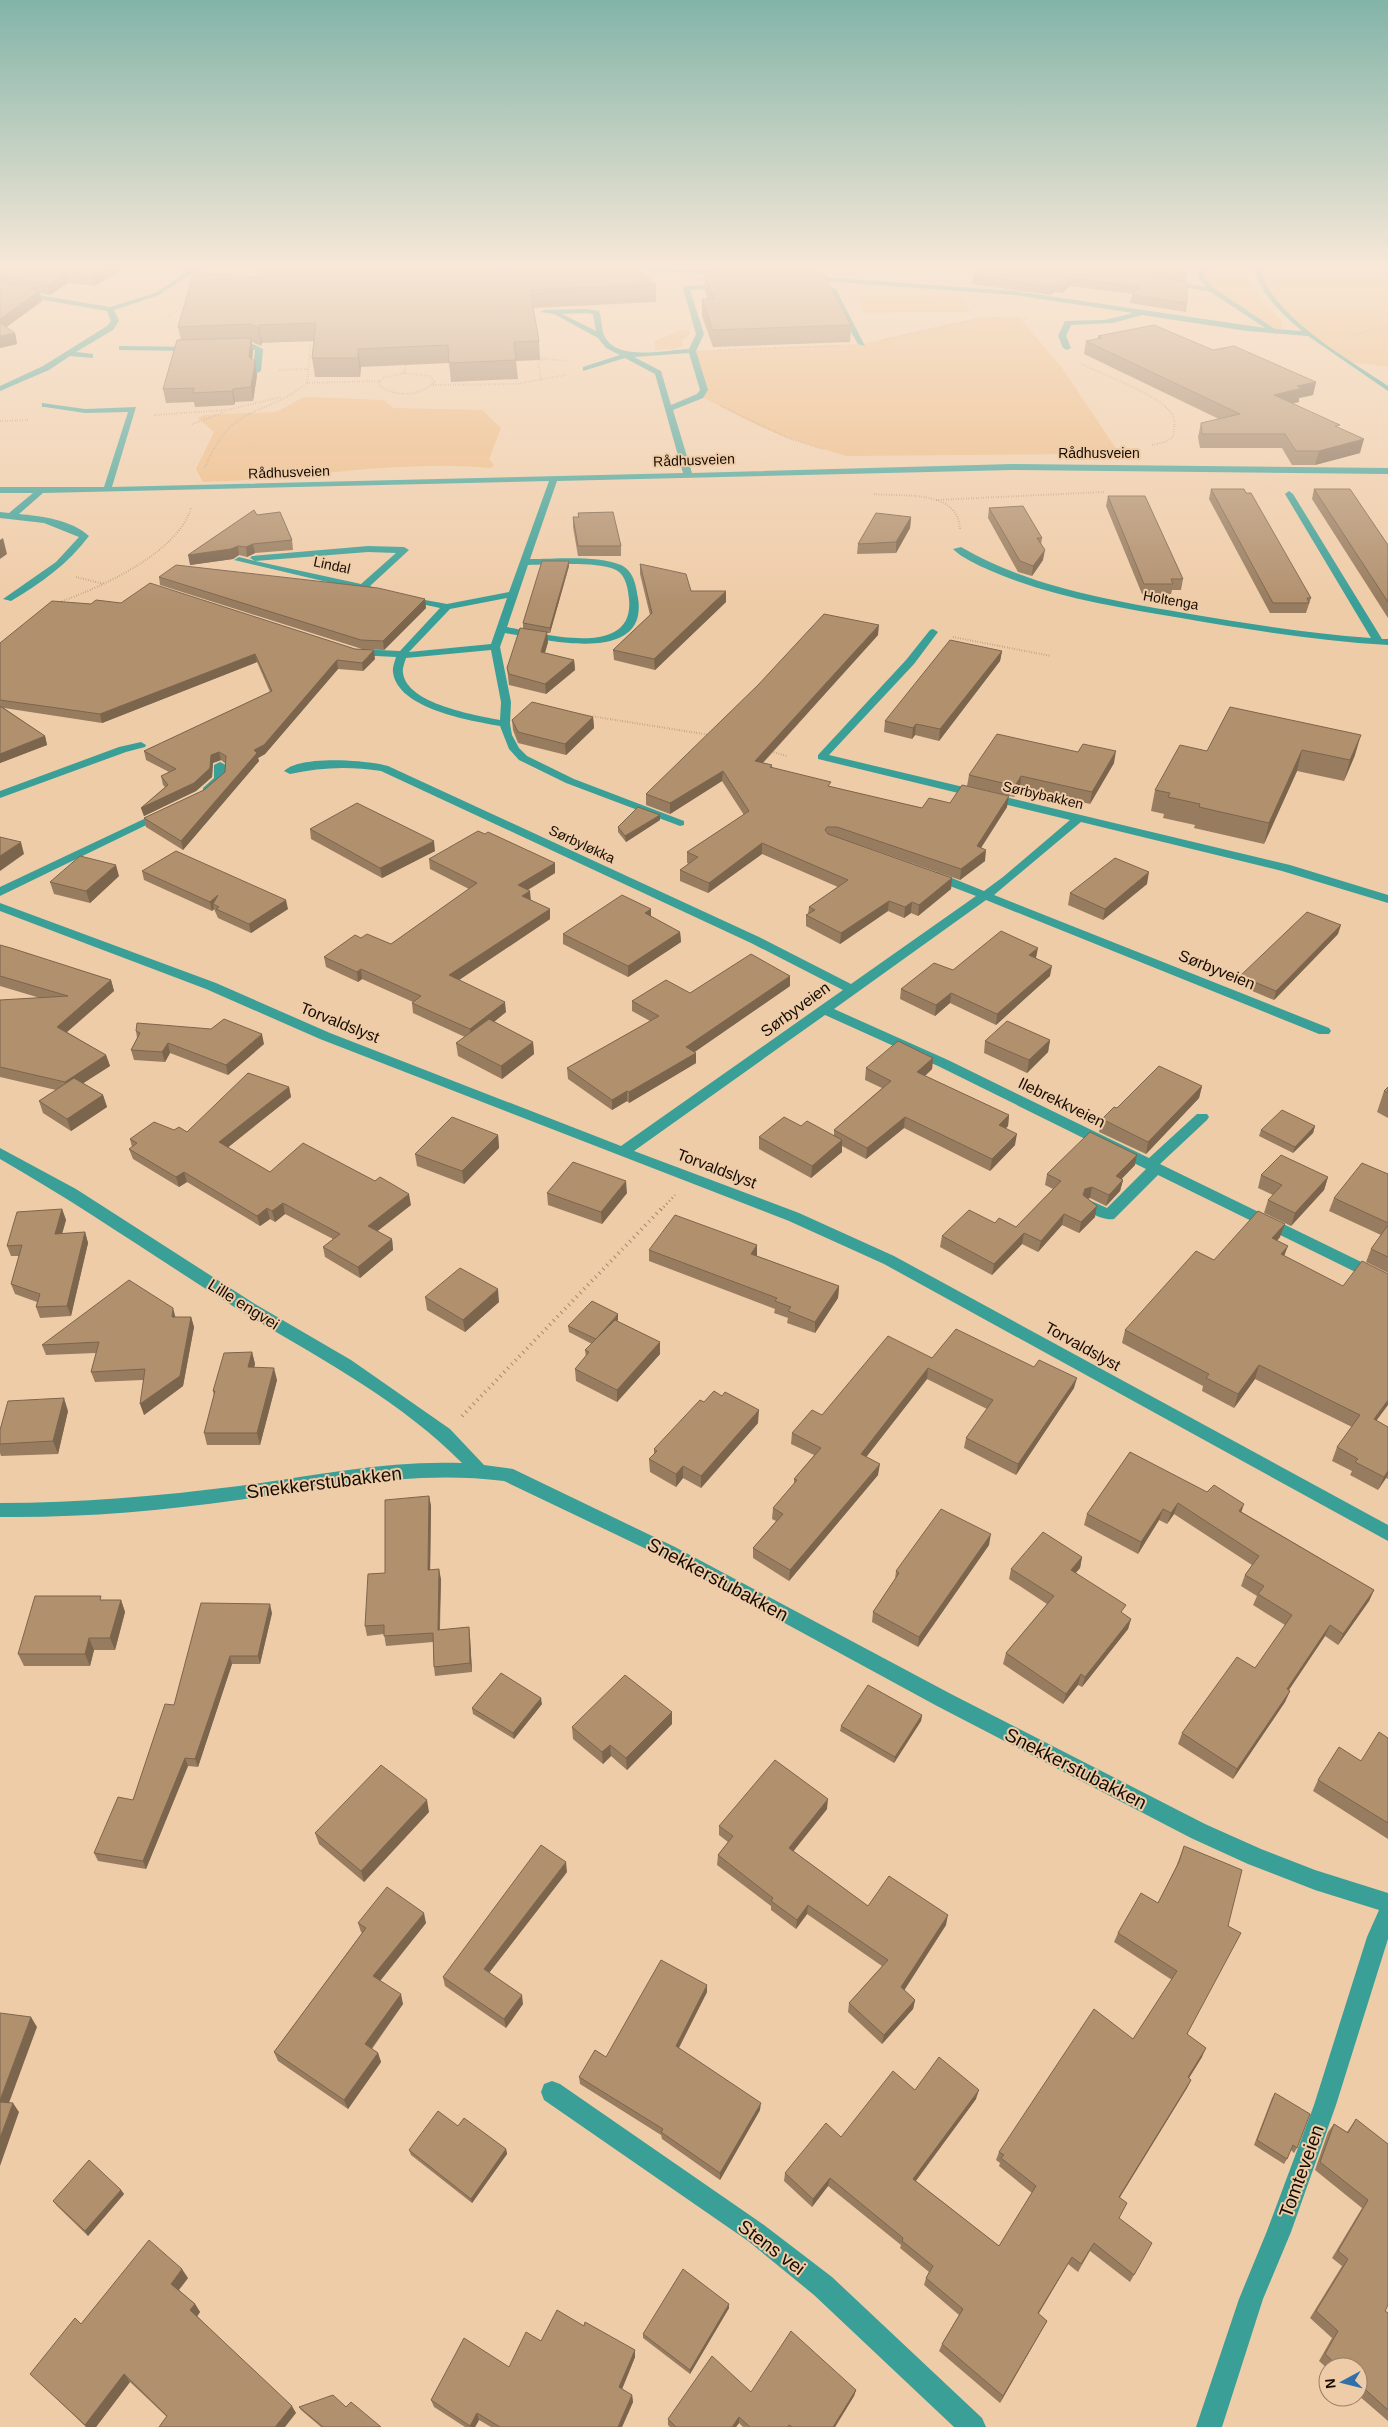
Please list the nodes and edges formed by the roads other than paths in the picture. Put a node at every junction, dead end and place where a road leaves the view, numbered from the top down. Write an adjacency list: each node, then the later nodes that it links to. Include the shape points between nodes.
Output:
1 (24, 378): 5 (street)
2 (659, 378): 8 (street)
3 (700, 378): 8 (street, via 704,390 700,396)
4 (1373, 378): 6 (street)
5 (0, 389)
6 (1388, 389)
7 (45, 406): 13 (street, via 85,411 133,409)
8 (669, 409): 10 (street)
9 (1388, 471): 10 (street, Rådhusveien, via 1012,466)
10 (688, 474): 11 (street, Rådhusveien)
11 (554, 478): 13 (street, Rådhusveien); 19 (street)
12 (0, 490): 14 (street, Rådhusveien)
13 (107, 490): 14 (street, Rådhusveien)
14 (40, 491): 17 (street)
15 (1289, 494): 28 (street)
16 (0, 515): 17 (street)
17 (12, 516): 24 (street, via 70,527 84,536 72,553 52,571)
18 (958, 549): 28 (street, Holtenga, via 981,564 1090,599 1251,627)
19 (525, 562): 23 (street); 26 (street, via 619,568 632,585 636,612 632,625 614,637 584,642)
20 (344, 583): 21 (street, Lindal); 21 (street, Lindal, via 239,560 368,549 404,550); 22 (street, via 340,587)
21 (363, 587): 25 (street, Lindal)
22 (348, 593)
23 (513, 594): 25 (street, Lindal); 26 (street)
24 (8, 599)
25 (447, 607): 31 (street)
26 (501, 629): 29 (street)
27 (933, 632): 39 (street, Sørbybakken, via 910,662 822,757)
28 (1383, 641)
29 (495, 646): 31 (street); 32 (street, via 506,702)
30 (342, 648): 31 (street, via 361,654)
31 (402, 655): 32 (street, via 397,671 403,688 410,694 462,714)
32 (505, 724): 40 (street, via 514,749 523,758 570,781)
33 (141, 745): 36 (street, via 122,749)
34 (220, 765): 37 (street, via 220,779)
35 (290, 771): 46 (street, Sørbyløkka, via 326,763 384,768 755,940)
36 (0, 795)
37 (193, 799)
38 (176, 807): 42 (street)
39 (1078, 818): 43 (street, Sørbyveien); 44 (street, Sørbybakken, via 1286,868)
40 (680, 823)
41 (917, 869): 43 (street)
42 (0, 892)
43 (986, 895): 46 (street, Sørbyveien); 48 (street, Sørbyveien)
44 (1388, 899)
45 (0, 907): 50 (street, Torvaldslyst, via 211,986 325,1036)
46 (852, 989): 47 (street, Sørbyveien)
47 (826, 1010): 50 (street, Sørbyveien); 52 (street, Ilebrekkveien, via 944,1063)
48 (1324, 1031)
49 (1202, 1116): 52 (street)
50 (624, 1151): 57 (street, Torvaldslyst, via 823,1229 889,1260)
51 (0, 1153): 55 (street, Lille engvei, via 71,1193 266,1318 345,1364 444,1434)
52 (1154, 1167): 53 (street, via 1109,1215); 54 (street, Ilebrekkveien)
53 (1089, 1205)
54 (1388, 1282)
55 (478, 1469): 56 (street, Snekkerstubakken, via 416,1470 139,1505 51,1511); 58 (street, Snekkerstubakken, via 507,1474 634,1534 1198,1831 1314,1880)
56 (0, 1510)
57 (1388, 1534)
58 (1388, 1903)
59 (1388, 1913): 62 (street, Tomteveien, via 1325,2105 1251,2299)
60 (552, 2092): 61 (street, Stens vei, via 756,2233 823,2286)
61 (973, 2427)
62 (1209, 2427)

